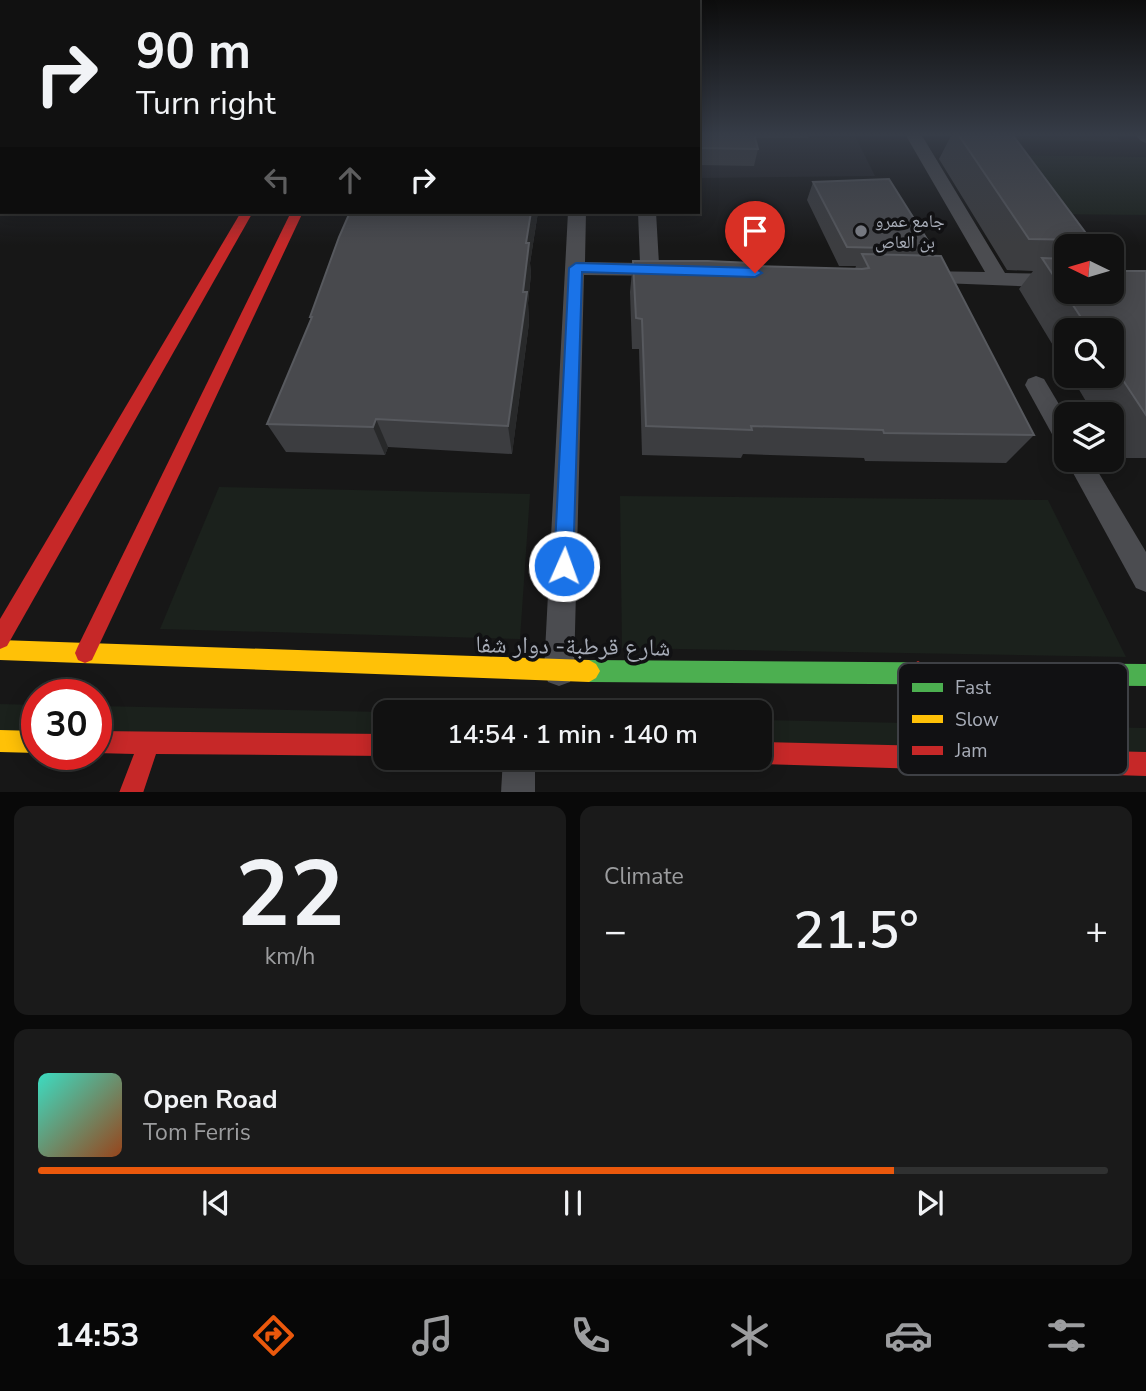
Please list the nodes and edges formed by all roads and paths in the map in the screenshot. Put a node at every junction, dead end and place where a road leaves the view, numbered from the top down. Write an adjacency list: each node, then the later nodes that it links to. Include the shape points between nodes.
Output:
1 (935, 171): 10 (street)
2 (246, 214): 16 (main road)
3 (296, 214): 18 (main road)
4 (577, 214): 6 (street)
5 (647, 214): 7 (street)
6 (576, 268): 7 (street); 19 (street)
7 (650, 270): 8 (street)
8 (677, 271)
9 (897, 277): 10 (street)
10 (999, 279): 11 (street)
11 (1054, 281)
12 (1036, 385): 13 (street)
13 (1054, 417)
14 (1085, 472): 15 (street)
15 (1146, 578)
16 (0, 639)
17 (0, 650): 18 (main road, شارع قرطبة- دوار شفا)
18 (85, 653): 19 (main road, شارع قرطبة- دوار شفا)
19 (559, 671): 20 (main road, شارع قرطبة- دوار شفا)
20 (898, 672)
21 (1128, 675): 22 (main road, شارع قرطبة- دوار شفا)
22 (1146, 675)
23 (0, 741): 24 (main road)
24 (21, 742)
25 (112, 742): 26 (main road)
26 (149, 743): 27 (main road); 33 (main road)
27 (373, 745)
28 (772, 753): 29 (main road)
29 (898, 757)
30 (1128, 763): 31 (main road)
31 (1146, 764)
32 (519, 770): 34 (street)
33 (131, 792)
34 (518, 792)

